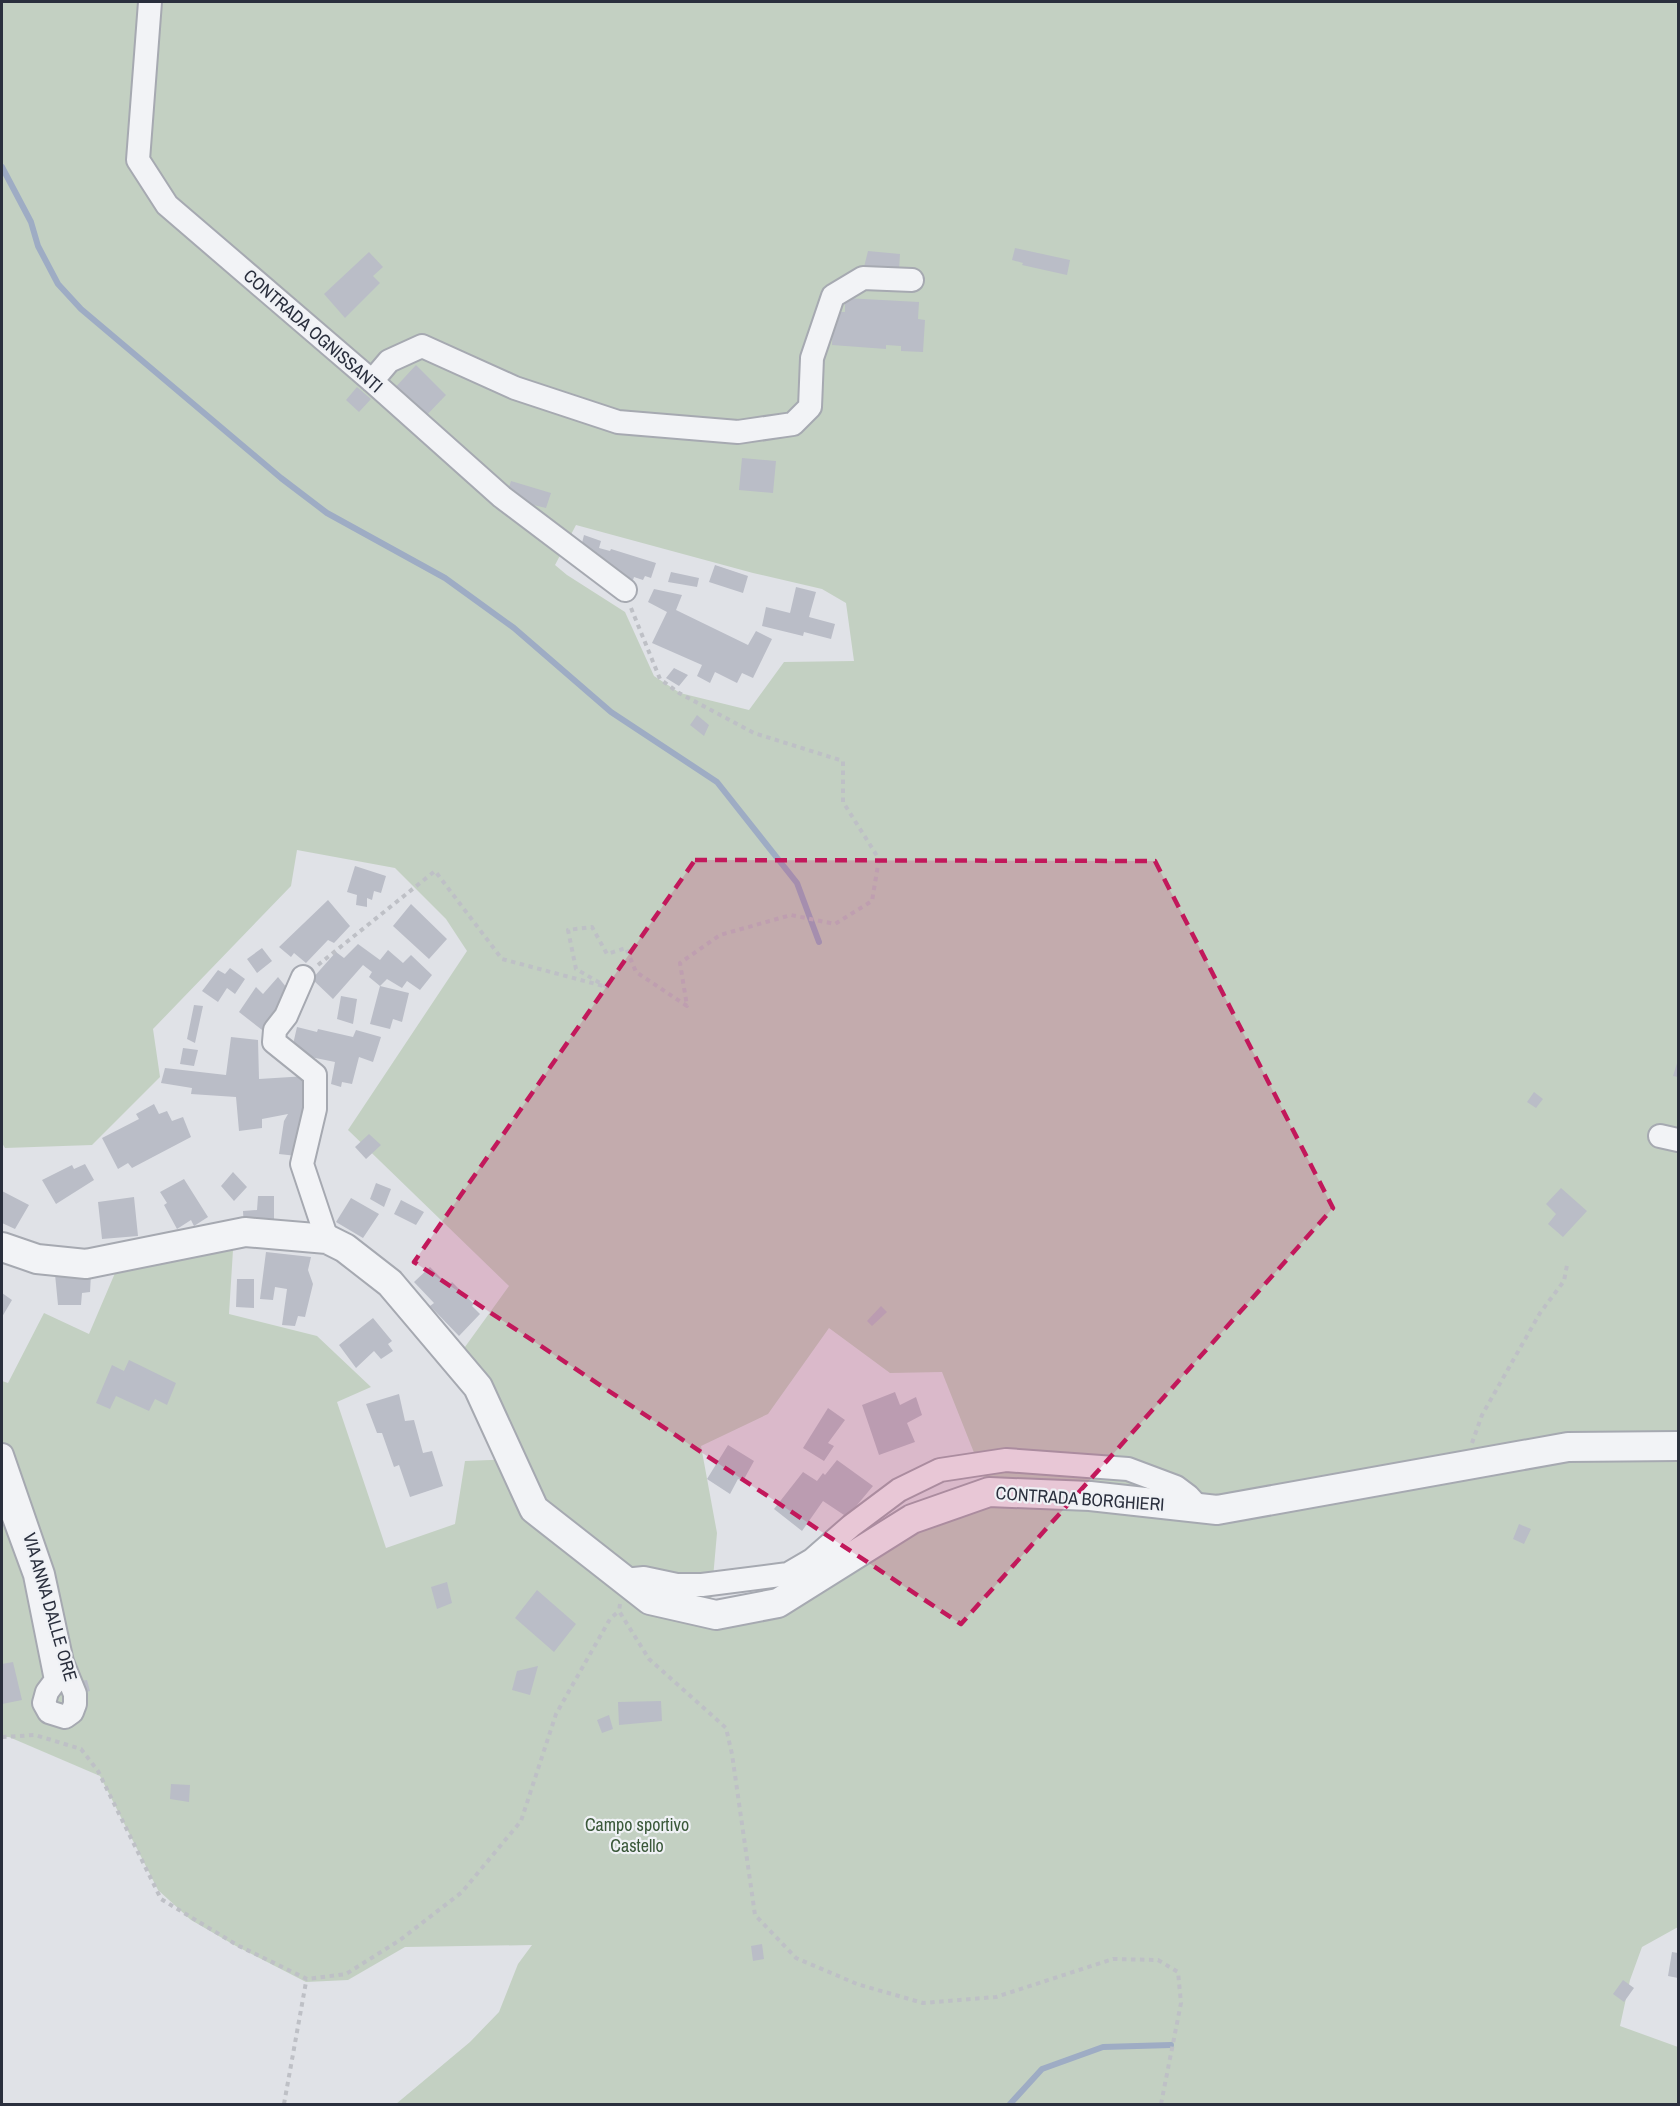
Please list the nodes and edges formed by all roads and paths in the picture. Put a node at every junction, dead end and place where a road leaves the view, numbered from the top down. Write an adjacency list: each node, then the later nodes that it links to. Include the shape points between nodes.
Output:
1 (150, 2): 3 (street, CONTRADA OGNISSANTI, via 138,160 167,206)
2 (912, 280): 3 (street, via 863,278 833,296 812,358 810,407 793,424 738,432 618,422 515,388 422,346 389,361)
3 (372, 381): 4 (street, CONTRADA OGNISSANTI, via 502,497)
4 (625, 590): 5 (path, via 660,680 754,733 843,761 843,802 879,860 872,901 835,924 791,915 720,935 680,963 687,1006 636,972 626,948 607,954 592,927 568,930 576,969 607,987 502,959 435,870)
5 (303, 977): 6 (street, via 286,1016 275,1030 274,1042 315,1075 315,1109 302,1164)
6 (327, 1239): 7 (street, CONTRADA BORGHIERI, via 245,1232 86,1264 37,1259); 13 (street, CONTRADA BORGHIERI, via 390,1283 478,1387 534,1509)
7 (2, 1247)
8 (1568, 1265): 11 (path, via 1564,1281 1540,1313 1482,1415)
9 (1678, 1446): 11 (street, CONTRADA BORGHIERI, via 1568,1447)
10 (2, 1455): 12 (street, VIA ANNA DALLE ORE, via 43,1574 62,1662 75,1694 72,1712 65,1717 49,1712 44,1703 56,1680 35,1575)
11 (1463, 1466): 13 (street, CONTRADA BORGHIERI, via 1217,1510 1090,1496 989,1491 912,1519 778,1603 716,1615 650,1600)
12 (2, 1485)
13 (624, 1580): 14 (path)
14 (619, 1611): 15 (path, via 556,1714 521,1821 462,1892 400,1940 346,1974 307,1979 237,1945 161,1899 98,1771 81,1749 35,1735); 18 (path, via 649,1659 726,1728 755,1915 796,1958 857,1984 923,2003 996,1997 1113,1959 1158,1960 1178,1972 1182,2003)
15 (2, 1737)
16 (306, 1982): 17 (path)
17 (284, 2104)
18 (1161, 2104)

